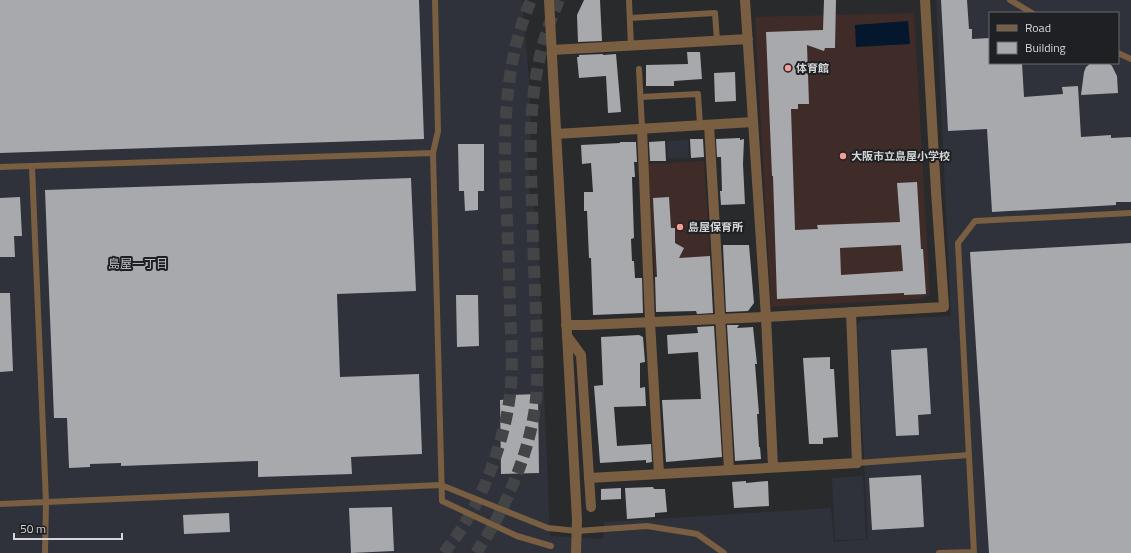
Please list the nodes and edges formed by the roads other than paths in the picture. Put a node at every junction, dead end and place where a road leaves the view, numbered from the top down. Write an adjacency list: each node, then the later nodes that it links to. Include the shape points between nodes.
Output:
1 (435, 0): 21 (lane, via 438,132)
2 (549, 0): 12 (street)
3 (629, 0): 8 (lane)
4 (746, 0): 9 (street)
5 (925, 0): 25 (street, via 944,308)
6 (1010, 0): 7 (lane)
7 (1030, 12)
8 (630, 18): 10 (lane, via 716,12); 11 (lane)
9 (748, 39): 10 (street); 17 (street)
10 (717, 41): 11 (street)
11 (631, 46): 12 (street)
12 (552, 50): 20 (street)
13 (1119, 54): 14 (lane)
14 (1131, 59)
15 (639, 68): 16 (lane)
16 (641, 97): 18 (lane, via 698,94); 19 (lane)
17 (753, 122): 18 (street); 26 (street)
18 (704, 125): 19 (street); 27 (street)
19 (642, 128): 20 (street); 28 (street)
20 (556, 134): 29 (street)
21 (433, 153): 22 (lane); 37 (lane)
22 (32, 166): 23 (lane); 38 (lane)
23 (0, 167)
24 (1131, 213): 31 (lane, via 975,221 958,243)
25 (851, 312): 26 (street); 32 (street)
26 (766, 317): 27 (street); 33 (street)
27 (721, 319): 28 (street); 34 (street)
28 (650, 322): 29 (street); 35 (street)
29 (566, 325): 30 (street)
30 (567, 336): 36 (street, via 581,355); 41 (street)
31 (969, 455): 32 (lane); 47 (lane)
32 (857, 463): 33 (street)
33 (773, 468): 34 (street)
34 (729, 470): 35 (street)
35 (659, 474): 36 (street)
36 (589, 478): 40 (street)
37 (441, 485): 38 (lane); 41 (lane, via 548,528); 42 (lane, via 442,501 517,536)
38 (46, 502): 39 (lane); 43 (lane)
39 (0, 504)
40 (591, 507)
41 (578, 531): 44 (street); 45 (lane, via 647,526 697,534)
42 (551, 546)
43 (46, 553)
44 (576, 553)
45 (724, 553)
46 (939, 553): 47 (lane)
47 (974, 553)

